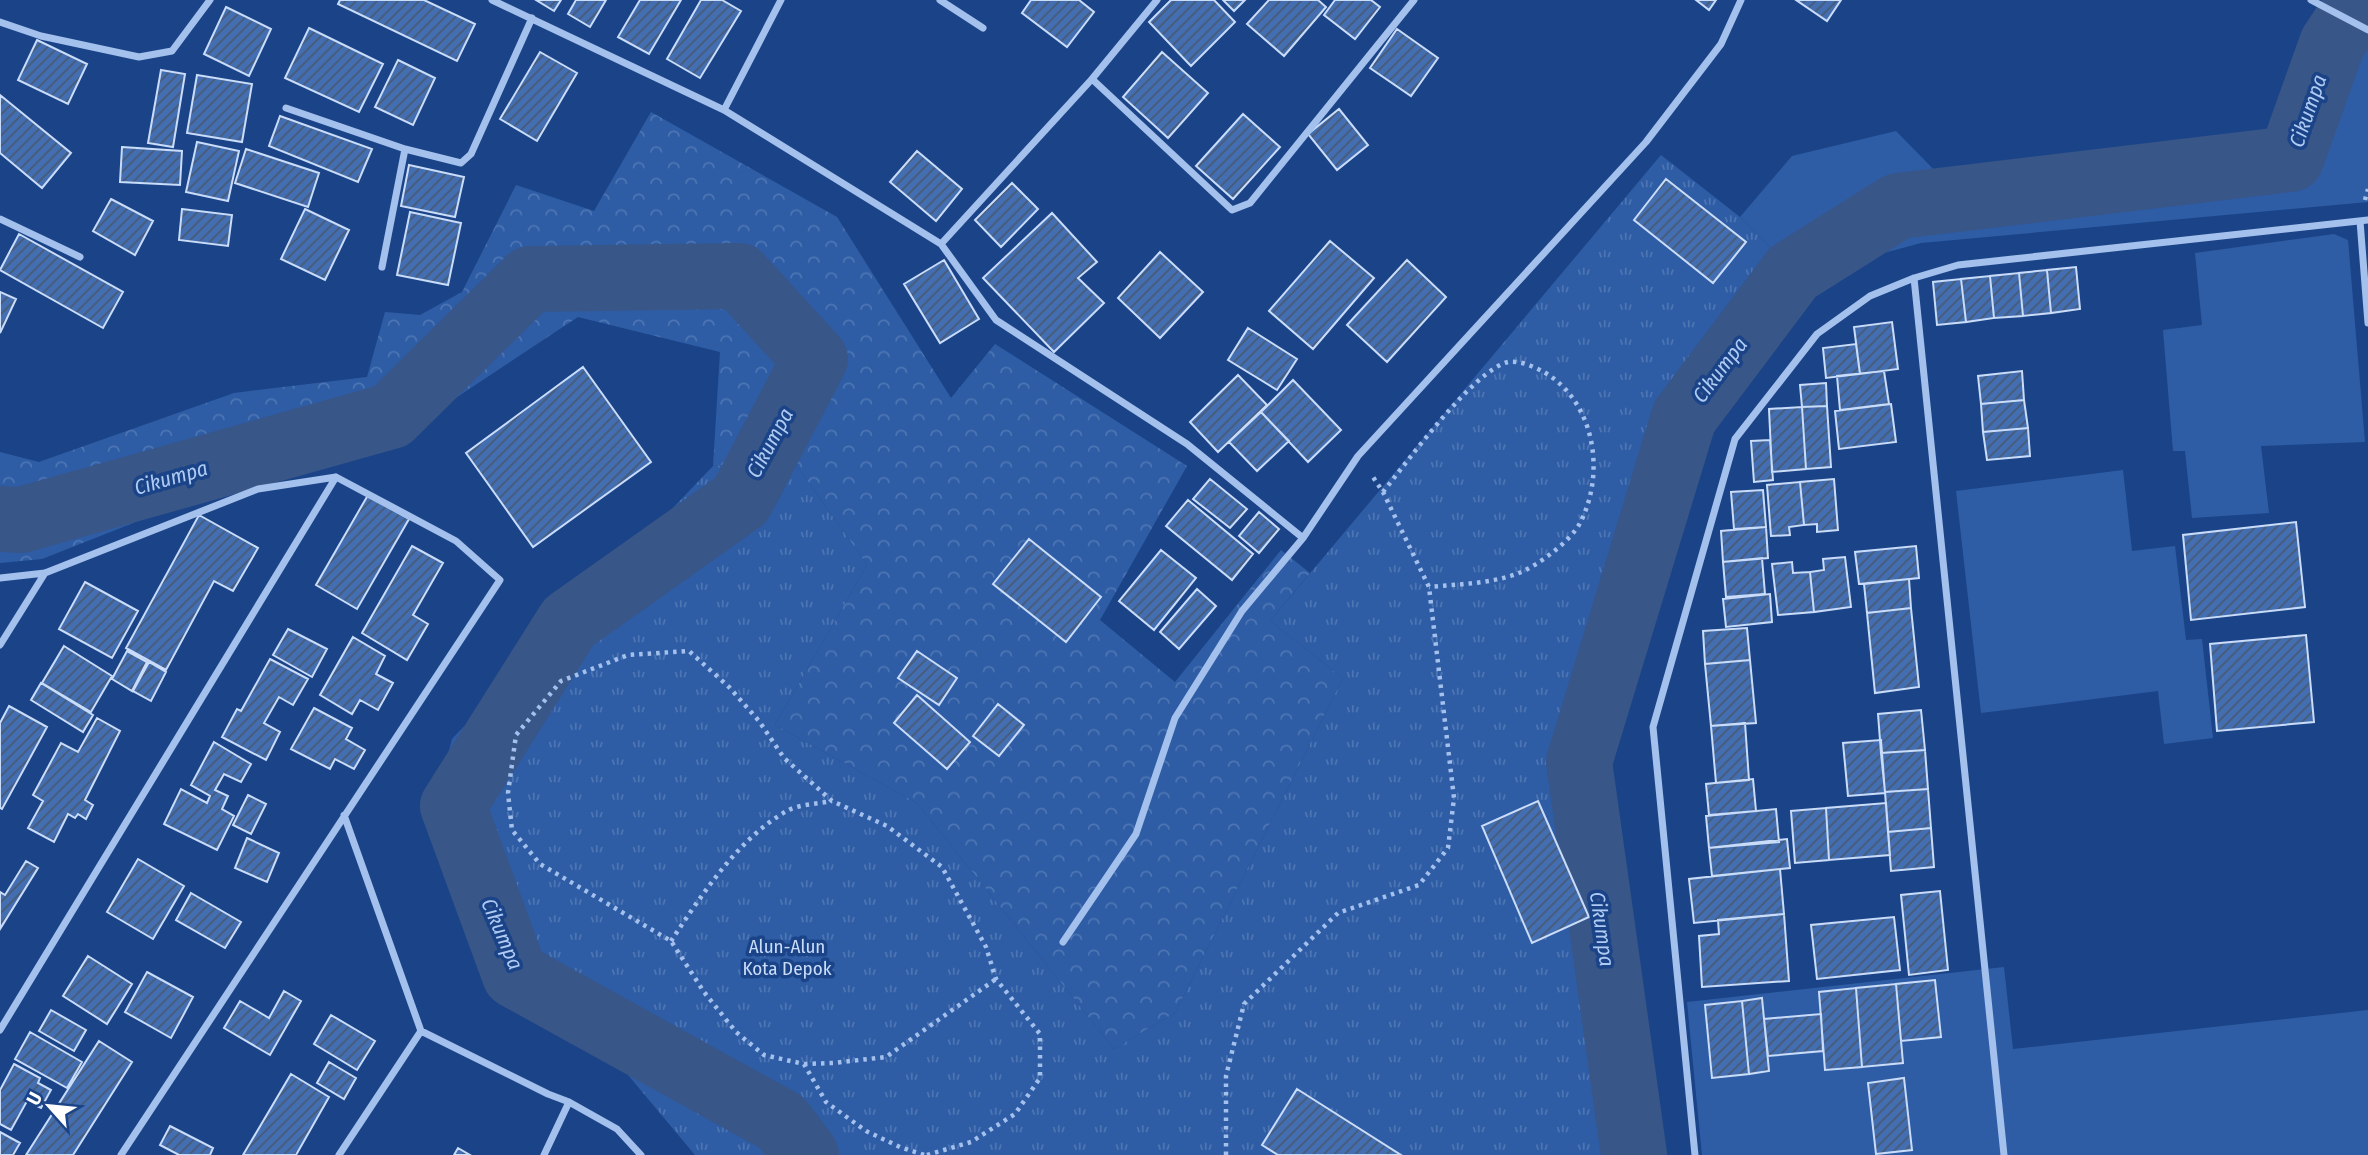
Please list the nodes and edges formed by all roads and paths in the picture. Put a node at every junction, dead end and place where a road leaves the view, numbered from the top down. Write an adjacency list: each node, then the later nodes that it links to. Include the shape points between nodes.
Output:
1 (210, 0): 10 (street, via 172,51 139,57 41,36)
2 (492, 0): 9 (street)
3 (781, 0): 15 (street)
4 (940, 0): 11 (street)
5 (1157, 0): 13 (street)
6 (1414, 0): 13 (street, via 1250,202 1233,210)
7 (1741, 0): 24 (street, via 1720,44 1646,142)
8 (2311, 0): 12 (street)
9 (532, 18): 15 (street); 16 (street, via 471,154 461,163)
10 (0, 22)
11 (983, 29)
12 (2368, 30)
13 (1093, 79): 19 (street)
14 (286, 108): 16 (street)
15 (724, 110): 19 (street)
16 (405, 149): 21 (street)
17 (0, 219): 20 (street)
18 (2364, 221): 22 (street, via 1958,265); 23 (street)
19 (941, 244): 27 (street, via 996,320 1187,444)
20 (80, 257)
21 (382, 267)
22 (1914, 278): 47 (street, via 1870,296 1817,334 1735,439 1653,727); 48 (street)
23 (2368, 323)
24 (1358, 456): 26 (path); 27 (street)
25 (336, 477): 28 (street, via 258,489); 33 (street, via 456,541 500,580); 37 (street)
26 (1383, 492): 30 (path); 30 (path, via 1480,378 1509,362 1531,365 1556,380 1577,404 1591,433 1594,463 1592,489 1580,525 1556,550 1520,573)
27 (1303, 538): 35 (street, via 1242,611 1175,718 1136,834)
28 (44, 573): 29 (street); 31 (street)
29 (0, 578)
30 (1429, 587): 46 (path, via 1454,798 1448,848 1419,885 1338,912 1244,1004 1226,1076)
31 (0, 645)
32 (832, 801): 34 (path, via 786,810 756,835 710,882); 34 (path, via 784,758 744,704 689,650 628,655 561,681 516,735 508,793 512,830 540,864); 36 (path, via 887,826 942,867 986,947)
33 (344, 815): 38 (street); 41 (street)
34 (671, 941): 39 (path, via 736,1032 764,1055)
35 (1063, 942)
36 (996, 979): 39 (path, via 886,1057); 45 (path, via 1040,1034 1040,1078 1015,1114 971,1142)
37 (0, 1030)
38 (421, 1031): 40 (street); 42 (street)
39 (804, 1064): 45 (path, via 826,1102 866,1131)
40 (569, 1102): 43 (street); 44 (street, via 617,1129)
41 (121, 1155)
42 (339, 1155)
43 (544, 1155)
44 (641, 1155)
45 (925, 1155)
46 (1226, 1155)
47 (1695, 1155)
48 (2004, 1155)

